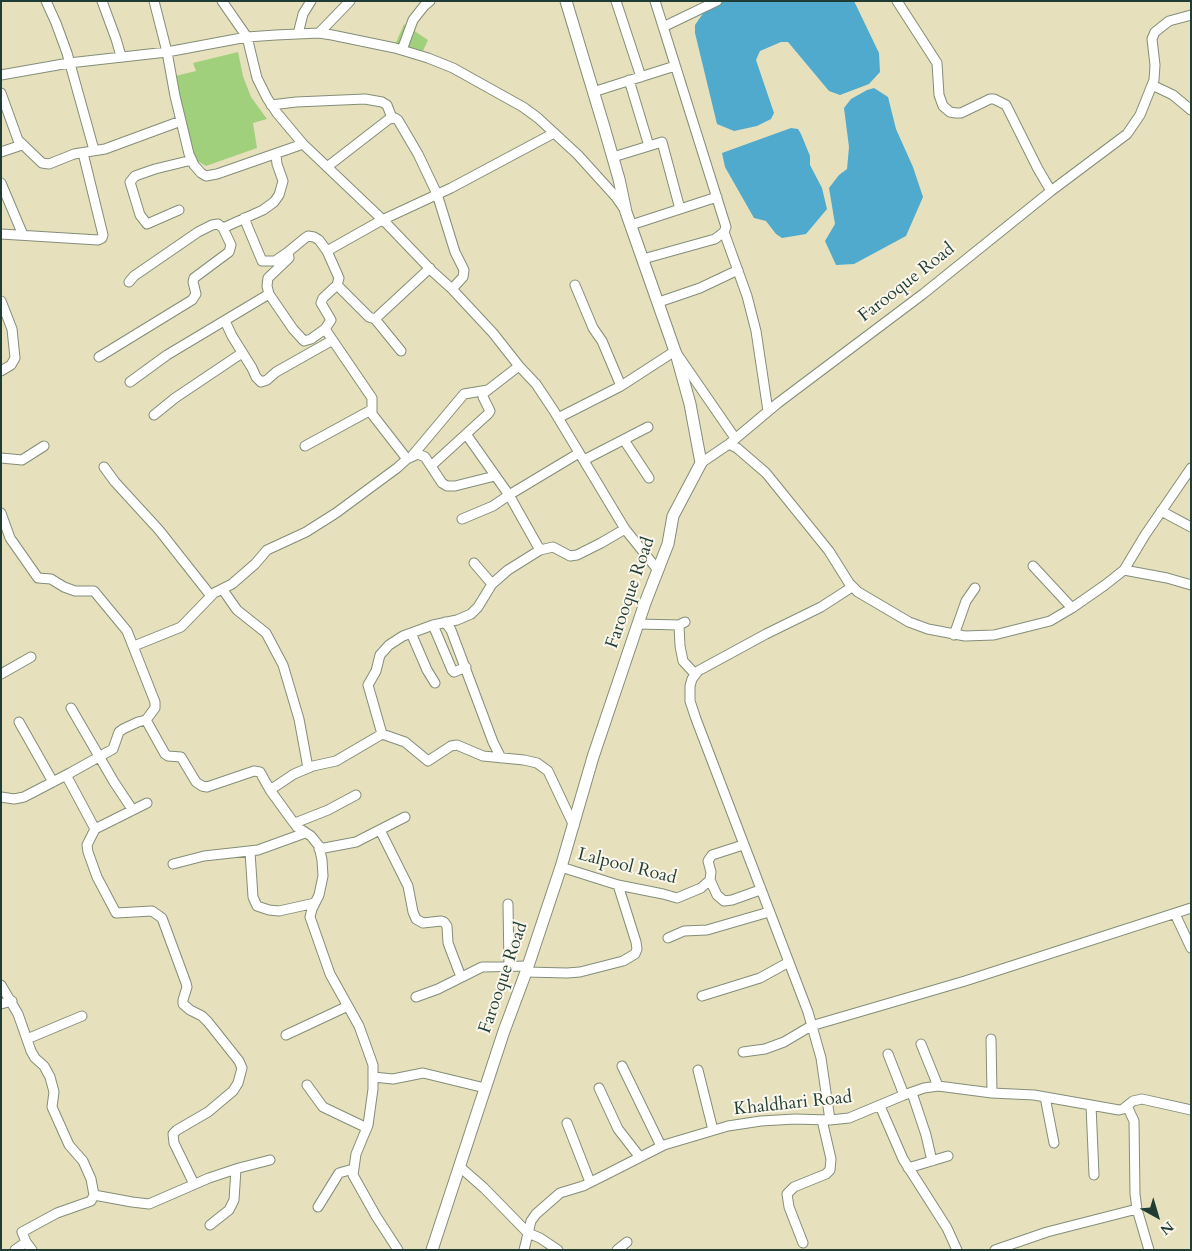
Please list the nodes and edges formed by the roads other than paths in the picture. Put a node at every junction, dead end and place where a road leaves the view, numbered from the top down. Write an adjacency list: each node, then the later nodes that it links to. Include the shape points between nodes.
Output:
1 (46, 1): 21 (street)
2 (102, 1): 20 (street)
3 (154, 1): 19 (street)
4 (222, 1): 17 (street)
5 (311, 1): 16 (street, via 303,14)
6 (350, 1): 15 (street)
7 (430, 1): 18 (street, via 414,20)
8 (566, 1): 27 (main road)
9 (616, 1): 24 (street)
10 (655, 1): 14 (street)
11 (717, 1): 14 (street)
12 (897, 1): 45 (street, via 937,63 939,96 943,106 950,112 961,113 990,99 1006,105)
13 (1191, 14): 26 (street, via 1169,20 1155,32 1152,39 1155,65)
14 (663, 27): 22 (street)
15 (319, 33): 16 (street); 18 (street)
16 (298, 34): 17 (street)
17 (247, 37): 19 (street); 29 (street, via 256,78)
18 (402, 50): 33 (street, via 453,68 485,84 523,107)
19 (167, 52): 20 (street); 32 (street)
20 (121, 56): 21 (street)
21 (69, 63): 23 (street); 37 (street)
22 (675, 66): 24 (street); 47 (street)
23 (1, 75)
24 (641, 77): 25 (street)
25 (629, 80): 27 (street); 36 (street)
26 (1152, 85): 30 (street, via 1173,95); 45 (street, Farooque Road, via 1128,134)
27 (593, 92): 41 (main road)
28 (1, 93): 35 (street)
29 (271, 105): 31 (street, via 365,99 387,105); 34 (street)
30 (1191, 110)
31 (392, 118): 43 (street); 46 (street, via 398,120)
32 (181, 121): 37 (street); 42 (street)
33 (554, 133): 46 (street); 50 (street, via 578,155)
34 (303, 144): 40 (street); 43 (street)
35 (22, 145): 38 (street); 39 (street, via 42,163 49,164)
36 (649, 146): 41 (street); 48 (street, via 662,142)
37 (94, 150): 39 (street)
38 (1, 152)
39 (83, 153): 57 (street, via 102,238)
40 (276, 155): 42 (street, via 206,176); 51 (street, via 283,181 279,195 263,210)
41 (613, 157): 50 (main road)
42 (192, 160): 49 (street, via 135,176 130,182 140,215 147,224)
43 (327, 167): 52 (street)
44 (2, 186): 57 (street)
45 (1051, 191): 84 (street, Farooque Road, via 923,294)
46 (437, 194): 52 (street); 66 (street, via 464,274)
47 (716, 197): 48 (street); 55 (street, via 725,222)
48 (680, 209): 53 (street)
49 (179, 210)
50 (626, 212): 53 (main road)
51 (244, 218): 54 (street); 59 (street, via 262,261 275,261)
52 (382, 220): 58 (street); 61 (street)
53 (631, 225): 60 (main road)
54 (223, 228): 63 (street, via 218,224 198,232); 77 (street, via 231,249 194,278 195,297)
55 (724, 232): 60 (street, via 715,240); 62 (street)
56 (1, 234): 57 (street)
57 (23, 235)
58 (327, 251): 59 (street, via 319,240 311,236); 64 (street, via 338,273)
59 (288, 252): 67 (street, via 289,258 268,278)
60 (643, 259): 69 (main road)
61 (430, 268): 66 (street); 70 (street)
62 (738, 270): 69 (street); 84 (street, via 756,331)
63 (129, 282)
64 (337, 285): 70 (street); 72 (street, via 321,303 331,320)
65 (574, 285): 81 (street)
66 (452, 289): 78 (street)
67 (269, 294): 71 (street); 72 (street, via 304,341)
68 (1, 300): 79 (street, via 12,330 15,358)
69 (659, 302): 75 (main road)
70 (375, 319): 74 (street)
71 (225, 321): 76 (street); 80 (street, via 167,355)
72 (324, 330): 73 (street)
73 (332, 340): 76 (street, via 263,382 256,377); 83 (street, via 372,398)
74 (401, 351)
75 (675, 351): 81 (street); 90 (street); 96 (main road, via 690,404)
76 (242, 353): 85 (street)
77 (99, 357)
78 (519, 366): 82 (street); 86 (street, via 536,384)
79 (1, 371)
80 (130, 382)
81 (621, 386): 86 (street)
82 (488, 390): 88 (street, via 483,397 490,411); 95 (street, via 464,394)
83 (371, 410): 92 (street); 95 (street)
84 (768, 410): 90 (street, Farooque Road)
85 (154, 415)
86 (558, 418): 93 (street)
87 (648, 427): 89 (street)
88 (466, 434): 97 (street); 100 (street)
89 (624, 440): 93 (street); 101 (street)
90 (732, 441): 96 (street, Farooque Road); 115 (street, via 766,473 829,551)
91 (44, 446): 94 (street, via 22,460)
92 (305, 446)
93 (581, 457): 102 (street); 107 (street)
94 (1, 458)
95 (408, 458): 97 (street, via 418,454 425,457); 117 (street, via 306,532 267,550)
96 (701, 463): 111 (main road, Farooque Road, via 677,507 668,544)
97 (431, 466): 100 (street, via 447,486)
98 (104, 467): 118 (street)
99 (1191, 468): 103 (street)
100 (495, 476): 102 (street)
101 (649, 478)
102 (508, 495): 105 (street, via 493,506); 108 (street)
103 (1162, 511): 106 (street); 112 (street)
104 (1, 513): 125 (street, via 10,538 38,578 51,579 75,591 94,591 127,631)
105 (462, 519)
106 (1191, 527)
107 (625, 529): 108 (street, via 577,555 570,556 553,548); 111 (street)
108 (540, 550): 113 (street)
109 (474, 562): 113 (street)
110 (1033, 566): 119 (street)
111 (657, 570): 121 (main road, Farooque Road)
112 (1124, 570): 114 (street); 119 (street)
113 (492, 584): 120 (street, via 471,614)
114 (1191, 585)
115 (852, 587): 124 (street, via 909,622); 129 (street)
116 (976, 588): 124 (street, via 966,601)
117 (223, 590): 118 (street); 137 (street, via 237,610 266,633 283,665 299,719)
118 (212, 596): 125 (street, via 181,627)
119 (1072, 608): 124 (street, via 1050,621 1014,631 978,636)
120 (445, 622): 122 (street); 127 (street)
121 (638, 624): 129 (street, via 682,624 680,646 683,661); 147 (main road, Farooque Road, via 593,757)
122 (433, 625): 123 (street); 127 (street, via 452,670)
123 (411, 633): 130 (street); 134 (street, via 396,640 380,655 376,672 368,685)
124 (954, 634)
125 (134, 646): 132 (street, via 155,702 155,708)
126 (31, 657): 128 (street)
127 (466, 668): 136 (street)
128 (1, 674)
129 (695, 674): 151 (street, via 690,686 690,701)
130 (435, 683)
131 (71, 708): 135 (street)
132 (146, 720): 135 (street, via 119,732 113,749); 140 (street, via 165,754 181,757 199,785 207,787 254,771 260,772)
133 (19, 722): 139 (street)
134 (382, 734): 136 (street, via 405,742 428,761 457,745 483,756); 137 (street, via 336,761)
135 (100, 757): 138 (street); 144 (street)
136 (501, 758): 147 (street, via 524,760 545,768)
137 (308, 768): 140 (street)
138 (66, 776): 139 (street); 148 (street)
139 (53, 782): 142 (street, via 14,800)
140 (270, 790): 146 (street)
141 (356, 796): 146 (street)
142 (1, 797)
143 (147, 802): 144 (street)
144 (132, 810): 148 (street)
145 (405, 817): 149 (street)
146 (295, 823): 150 (street)
147 (574, 826): 155 (main road, Farooque Road)
148 (95, 830): 215 (street, via 87,844 88,852 116,913 152,911 162,918 187,987 183,1004 208,1022 242,1068 233,1091 208,1112 173,1134 174,1143)
149 (380, 830): 152 (street, via 356,842); 170 (street, via 408,886 416,919 423,923 441,921 447,926 448,943)
150 (305, 833): 152 (street, via 315,840); 153 (street)
151 (743, 845): 156 (street, via 708,858); 158 (street)
152 (320, 849): 159 (street, via 323,876)
153 (250, 852): 154 (street, via 223,853); 159 (street, via 256,906 278,911)
154 (173, 864)
155 (562, 867): 157 (street, Lalpool Road); 169 (main road, Farooque Road)
156 (710, 880): 157 (street, Lalpool Road, via 701,888 677,898); 158 (street, via 724,901)
157 (618, 885): 169 (street, via 636,942 635,954 623,961 580,972)
158 (760, 890): 162 (street)
159 (315, 903): 176 (street, via 310,917 317,940 330,974)
160 (508, 904): 168 (street)
161 (1191, 908): 163 (street)
162 (769, 912): 165 (street, via 707,930 684,931); 167 (street)
163 (1175, 914): 164 (street); 178 (street)
164 (1188, 935): 166 (street)
165 (668, 938)
166 (1191, 948)
167 (789, 962): 172 (street, via 760,978); 178 (street)
168 (509, 967): 169 (street); 170 (street, via 482,968)
169 (527, 969): 190 (main road, Farooque Road)
170 (461, 978): 173 (street)
171 (1, 985): 174 (street)
172 (702, 996)
173 (416, 997)
174 (12, 1001): 175 (street); 180 (street)
175 (1, 1004)
176 (348, 1006): 179 (street); 187 (street, via 369,1053)
177 (82, 1016): 180 (street)
178 (811, 1026): 183 (street, via 784,1042); 199 (street, via 821,1058)
179 (286, 1035)
180 (27, 1039): 216 (street, via 35,1058 50,1077 54,1092 52,1107 69,1145 84,1161)
181 (990, 1039): 192 (street)
182 (921, 1044): 189 (street)
183 (743, 1052)
184 (888, 1054): 193 (street)
185 (622, 1066): 204 (street)
186 (698, 1070): 202 (street)
187 (373, 1077): 190 (street, via 392,1079 423,1073); 201 (street)
188 (307, 1085): 201 (street, via 323,1107)
189 (938, 1086): 192 (street, Khaldhari Road); 193 (street, Khaldhari Road)
190 (485, 1088): 209 (main road, Farooque Road)
191 (599, 1088): 205 (street, via 618,1129)
192 (992, 1093): 194 (street, Khaldhari Road)
193 (908, 1094): 196 (street, Khaldhari Road); 208 (street, via 926,1135)
194 (1045, 1097): 195 (street, Khaldhari Road); 203 (street)
195 (1091, 1105): 197 (street, Khaldhari Road, via 1119,1110); 213 (street)
196 (880, 1106): 199 (street, Khaldhari Road, via 849,1118); 210 (street)
197 (1127, 1106): 198 (street, Khaldhari Road, via 1142,1099); 218 (street, via 1134,1121)
198 (1191, 1110)
199 (826, 1120): 202 (street, Khaldhari Road, via 761,1121); 222 (street, via 830,1170 794,1186 786,1194)
200 (567, 1123): 214 (street)
201 (367, 1128): 212 (street)
202 (713, 1130): 204 (street, Khaldhari Road)
203 (1054, 1143)
204 (661, 1146): 205 (street, Khaldhari Road)
205 (639, 1156): 214 (street, Khaldhari Road)
206 (948, 1156): 208 (street)
207 (270, 1160): 211 (street)
208 (932, 1161): 210 (street)
209 (460, 1166): 220 (street); 226 (main road, Farooque Road)
210 (908, 1168): 230 (street)
211 (236, 1169): 215 (street); 219 (street, via 234,1200 228,1210)
212 (353, 1169): 217 (street, via 339,1174); 225 (street, via 357,1185)
213 (1094, 1175)
214 (590, 1182): 220 (street, Khaldhari Road, via 560,1193 543,1206 531,1221)
215 (194, 1184): 216 (street, via 148,1204)
216 (94, 1195): 223 (street, via 88,1202 24,1230 22,1232)
217 (318, 1206)
218 (1137, 1209): 231 (street, via 1047,1232); 232 (street)
219 (210, 1225)
220 (528, 1233): 227 (street, Khaldhari Road); 228 (street)
221 (627, 1242): 229 (street)
222 (803, 1243)
223 (29, 1246): 224 (street)
224 (15, 1250)
225 (398, 1250)
226 (432, 1250)
227 (524, 1250)
228 (558, 1250)
229 (617, 1250)
230 (957, 1250)
231 (995, 1250)
232 (1149, 1250)

